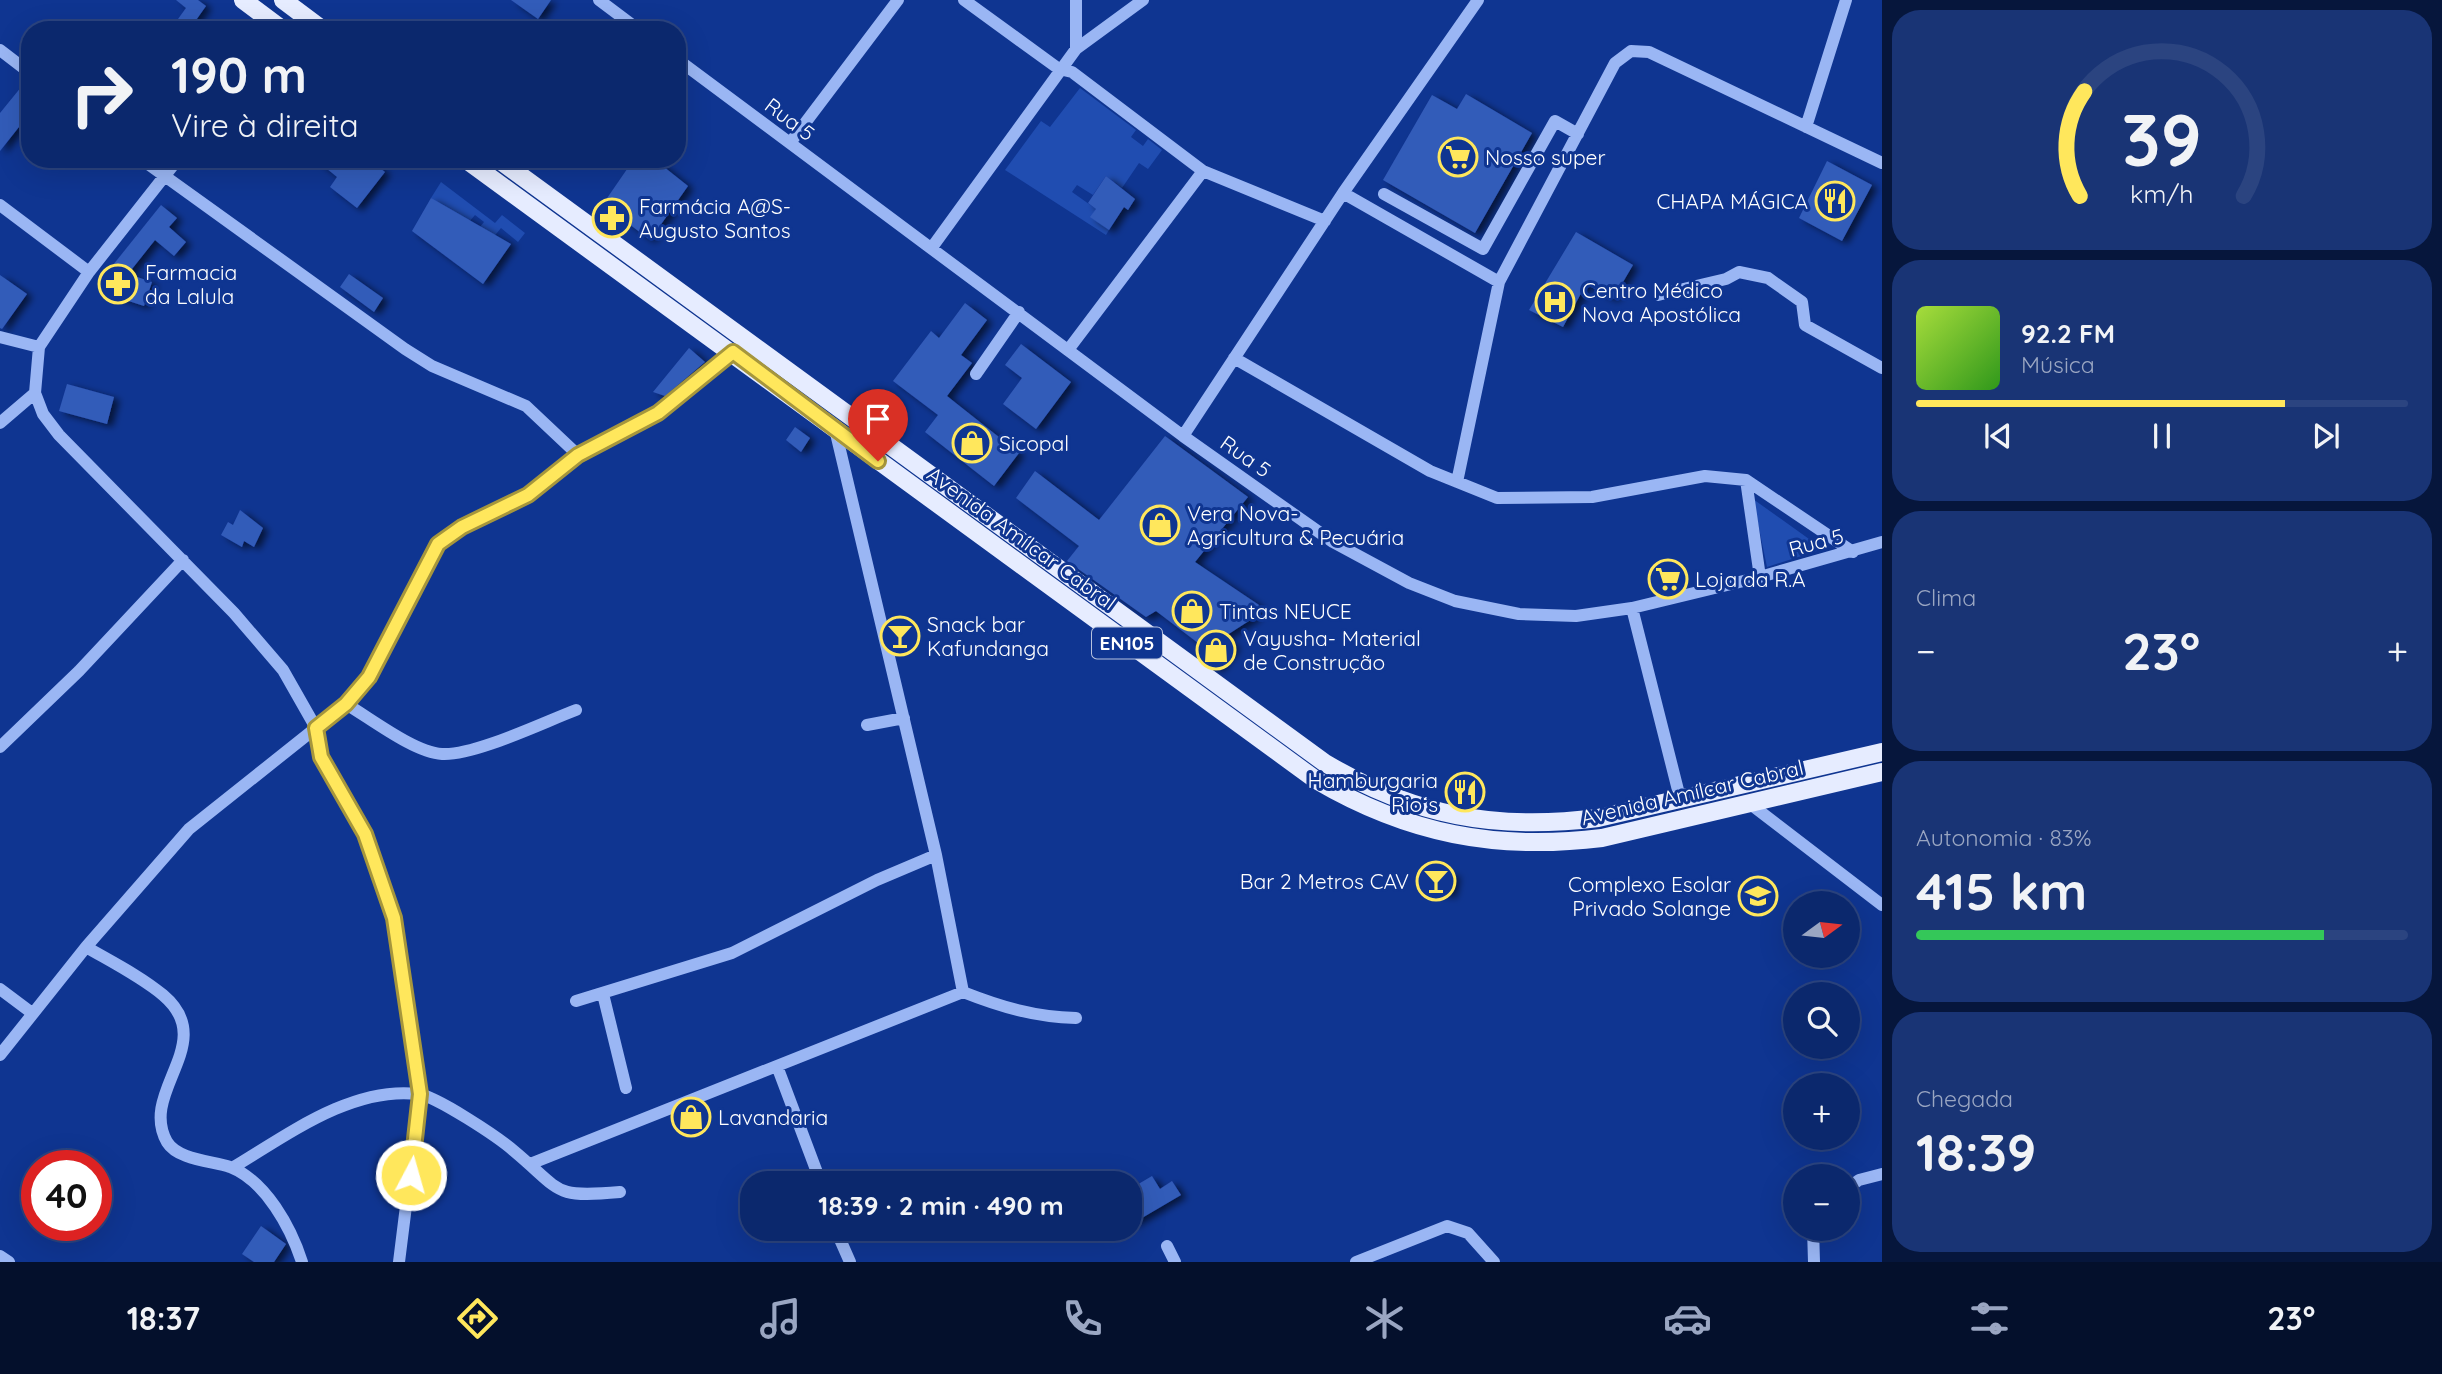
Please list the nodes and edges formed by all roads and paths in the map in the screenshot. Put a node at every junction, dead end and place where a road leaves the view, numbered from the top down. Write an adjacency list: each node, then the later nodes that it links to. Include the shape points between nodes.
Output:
1 (243, 0): 10 (main road)
2 (599, 0): 13 (street)
3 (898, 0): 21 (street)
4 (964, 0): 18 (street)
5 (1076, 0): 14 (street)
6 (1143, 0): 14 (street)
7 (1478, 0): 29 (street)
8 (1846, 0): 19 (street)
9 (291, 2): 11 (street); 12 (main road)
10 (269, 21)
11 (283, 21)
12 (313, 21)
13 (627, 21)
14 (1076, 49): 18 (street)
15 (0, 50): 17 (street)
16 (686, 65): 21 (street, Rua 5)
17 (21, 66)
18 (1059, 69): 27 (street, via 1072,72); 33 (street)
19 (1806, 127): 20 (street, via 1649,52 1631,51 1615,64); 22 (street)
20 (1578, 134): 30 (street, via 1555,121 1483,249); 35 (street)
21 (790, 143): 33 (street, Rua 5)
22 (1882, 163)
23 (152, 168): 28 (street)
24 (171, 168): 28 (street)
25 (477, 168): 41 (main road, Avenida Amílcar Cabral / EN105)
26 (510, 168): 65 (main road, Avenida Amílcar Cabral / EN105, via 1361,785 1459,818 1521,824 1598,818)
27 (1203, 171): 32 (street); 40 (street)
28 (164, 177): 34 (street); 49 (street, via 405,349 432,366 526,406)
29 (1343, 193): 32 (street); 35 (street)
30 (1384, 194)
31 (0, 205): 34 (street)
32 (1325, 221): 42 (street)
33 (933, 246): 37 (street, Rua 5)
34 (89, 272): 39 (street)
35 (1499, 282): 51 (street)
36 (1658, 295): 43 (street, via 1739,272 1768,278 1802,302 1805,325)
37 (1019, 312): 40 (street, Rua 5); 44 (street)
38 (0, 337): 39 (street)
39 (39, 347): 45 (street)
40 (1068, 349): 48 (street, Rua 5)
41 (733, 352): 47 (main road, Avenida Amílcar Cabral / EN105); 49 (street, via 658,413)
42 (1234, 358): 48 (street); 51 (street, via 1430,471)
43 (1882, 368)
44 (976, 374)
45 (35, 393): 46 (street); 54 (street, via 43,414 60,435)
46 (0, 423)
47 (835, 429): 59 (street); 66 (main road, Avenida Amílcar Cabral / EN105, via 1315,780 1380,814 1464,837 1531,844 1602,838)
48 (1184, 436): 56 (street, Rua 5, via 1333,542 1409,583 1455,601 1519,614 1564,616)
49 (578, 455): 57 (street, via 528,495 438,544 384,654)
50 (1746, 480): 51 (street, via 1705,476 1564,499 1497,498); 53 (street); 55 (street)
51 (1457, 482)
52 (1882, 542): 53 (street, Rua 5)
53 (1853, 552): 55 (street, Rua 5)
54 (183, 560): 61 (street, via 283,670); 62 (street)
55 (1760, 577): 56 (street, Rua 5)
56 (1632, 608): 65 (street)
57 (346, 704): 58 (street, via 420,748 442,754 467,750); 61 (street)
58 (576, 710)
59 (904, 718): 60 (street); 67 (street)
60 (867, 725)
61 (316, 728): 69 (street, via 189,829); 79 (street, via 321,757 365,834 394,918)
62 (0, 747)
63 (1882, 751): 65 (main road, Avenida Amílcar Cabral / EN105)
64 (1882, 772): 66 (main road, Avenida Amílcar Cabral / EN105)
65 (1680, 798)
66 (1749, 803): 68 (street)
67 (936, 855): 71 (street); 72 (street, via 732,953)
68 (1882, 905)
69 (86, 947): 74 (street); 81 (street, via 165,997 182,1024 183,1051 163,1096 159,1123 169,1145)
70 (0, 989): 74 (street)
71 (963, 992): 75 (street, via 1042,1017); 77 (street)
72 (603, 994): 73 (street); 78 (street)
73 (576, 1002)
74 (32, 1013): 76 (street)
75 (1076, 1018)
76 (0, 1055)
77 (777, 1066): 80 (street); 82 (street)
78 (626, 1088)
79 (420, 1094): 80 (street, via 496,1136); 81 (street, via 380,1095 353,1104 307,1124); 92 (street)
80 (530, 1164): 85 (street, via 563,1193)
81 (232, 1168): 91 (street, via 256,1184 285,1222)
82 (816, 1171)
83 (1882, 1174): 84 (street)
84 (1860, 1180)
85 (620, 1192)
86 (841, 1241): 93 (street)
87 (1813, 1241): 97 (street)
88 (1167, 1246): 94 (street)
89 (0, 1256): 90 (street)
90 (9, 1262)
91 (302, 1262)
92 (399, 1262)
93 (850, 1262)
94 (1175, 1262)
95 (1356, 1262): 96 (street, via 1447,1226 1468,1233)
96 (1494, 1262)
97 (1814, 1262)

